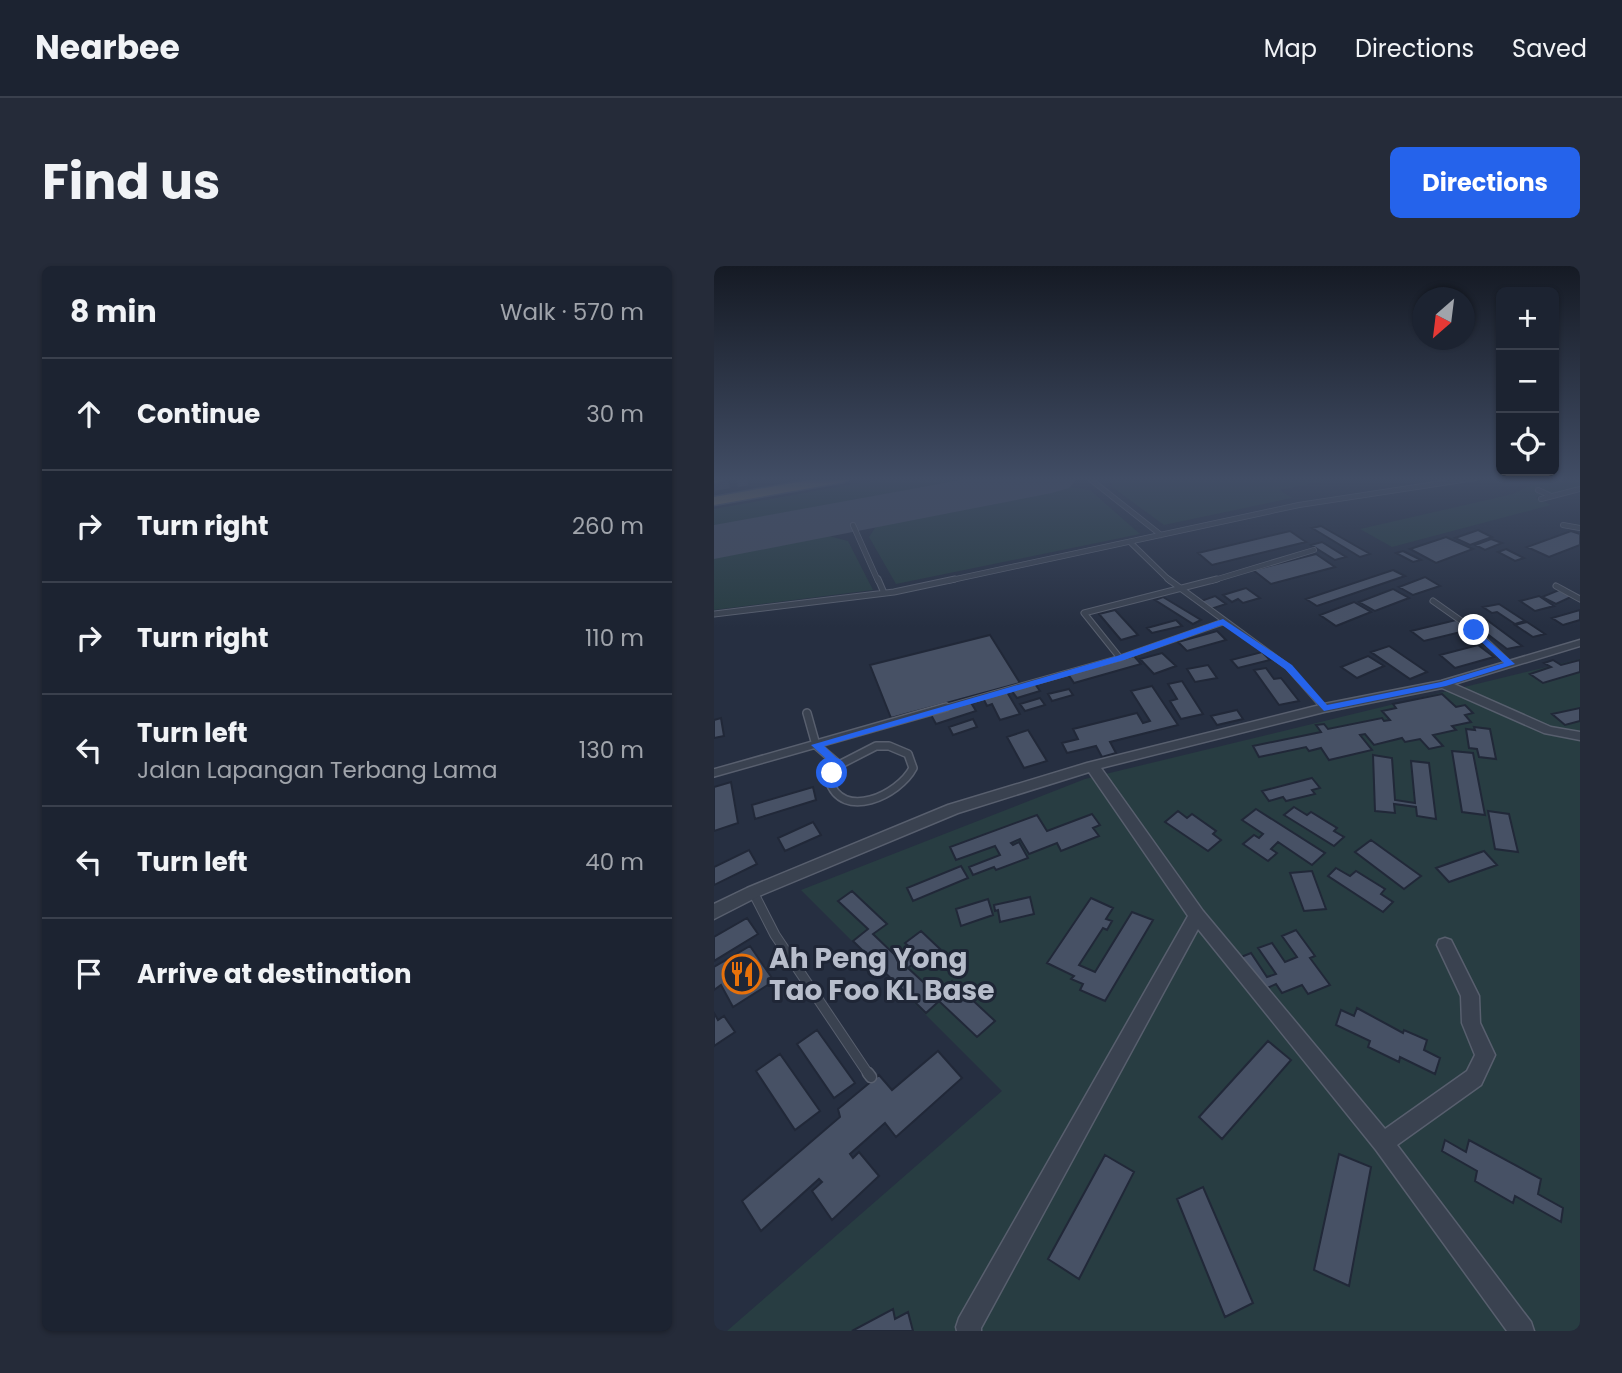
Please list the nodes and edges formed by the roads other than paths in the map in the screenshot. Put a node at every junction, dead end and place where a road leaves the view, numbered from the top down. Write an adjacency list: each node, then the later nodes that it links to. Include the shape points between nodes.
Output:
1 (855, 528): 9 (lane)
2 (1152, 528): 4 (lane)
3 (1195, 528): 4 (lane)
4 (1161, 535): 5 (lane)
5 (1130, 542): 8 (lane); 9 (lane)
6 (1314, 550): 8 (lane)
7 (1556, 586): 10 (lane)
8 (1180, 590): 13 (lane); 15 (lane, via 1084,613)
9 (884, 593): 12 (lane)
10 (1580, 599)
11 (1433, 601): 16 (lane, via 1474,630)
12 (714, 614)
13 (1223, 622): 15 (lane); 18 (lane, via 1288,667)
14 (1580, 643): 16 (street)
15 (1120, 658): 21 (lane)
16 (1510, 664): 17 (street)
17 (1443, 684): 18 (street); 20 (street, via 1548,730)
18 (1324, 708): 23 (street)
19 (807, 713): 21 (lane)
20 (1580, 736)
21 (816, 745): 22 (lane); 24 (lane)
22 (838, 764): 22 (lane, via 832,773 832,788 839,795 863,800 898,789 913,768 908,754 889,746 863,749)
23 (1092, 766): 25 (street, via 953,809); 27 (street)
24 (714, 773)
25 (753, 892): 26 (street); 29 (lane, via 775,935)
26 (714, 912)
27 (1197, 916): 30 (street); 31 (street)
28 (1445, 945): 30 (street, via 1470,996 1471,1023 1485,1055 1474,1078)
29 (871, 1077)
30 (1384, 1143): 32 (street)
31 (967, 1330)
32 (1522, 1331)

